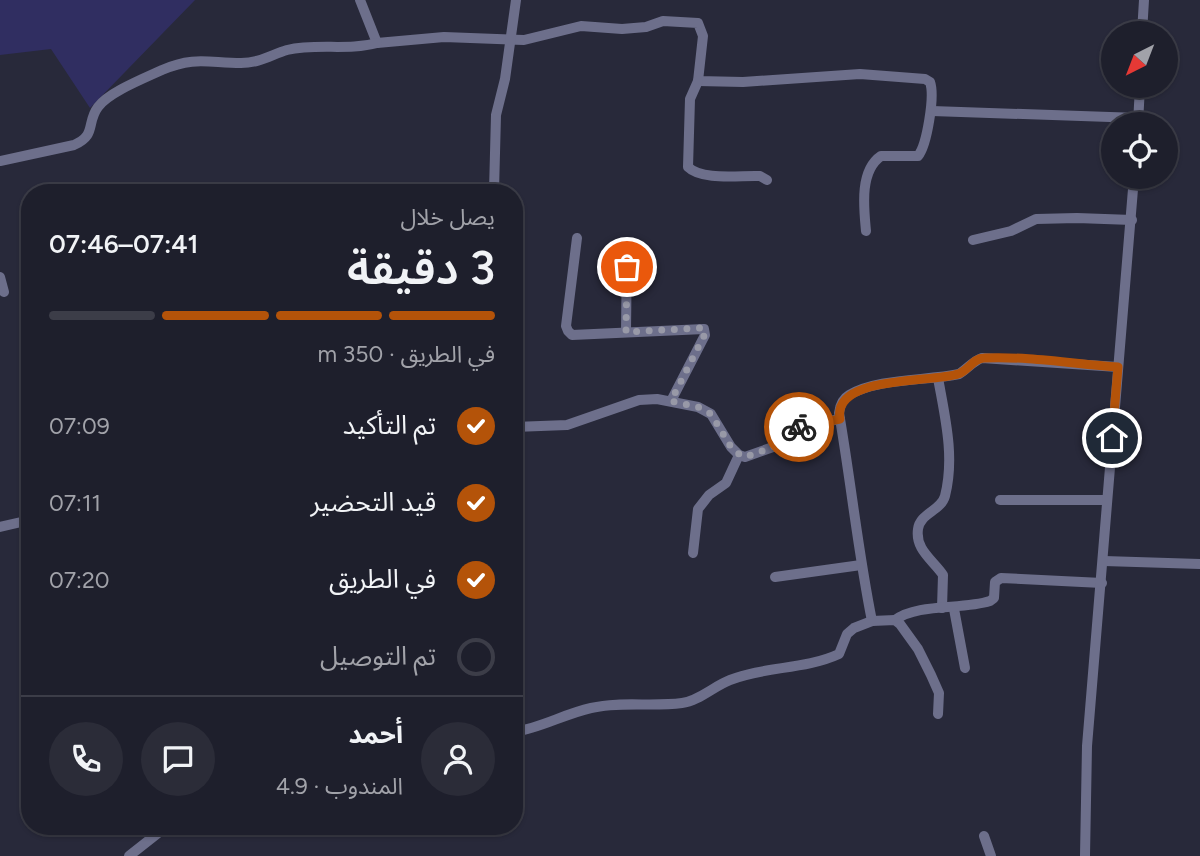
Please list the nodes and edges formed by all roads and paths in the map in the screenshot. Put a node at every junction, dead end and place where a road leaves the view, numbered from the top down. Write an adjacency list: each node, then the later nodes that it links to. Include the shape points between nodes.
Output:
1 (360, 0): 6 (street)
2 (516, 0): 5 (street)
3 (1144, 0): 4 (street)
4 (1143, 21)
5 (510, 41): 6 (street, via 444,37); 7 (street, via 581,26 622,29 663,21 698,23 703,36); 12 (street, via 496,115)
6 (377, 43): 10 (street, via 286,51 242,64 182,63 99,105 84,141)
7 (698, 81): 8 (street, via 860,74 925,79 932,89); 11 (street, via 690,99 688,167 706,176 760,176)
8 (932, 111): 9 (street); 15 (street, via 921,153 881,156 873,164 863,198)
9 (1101, 119)
10 (0, 161)
11 (767, 180)
12 (494, 184)
13 (1133, 189): 14 (street)
14 (1132, 220): 17 (street, via 1036,219); 22 (street)
15 (866, 231)
16 (577, 238): 21 (street, via 568,331 572,335)
17 (973, 240)
18 (627, 246): 21 (street)
19 (0, 277): 20 (street)
20 (4, 292)
21 (626, 332): 24 (street, via 704,329)
22 (1118, 367): 23 (street, via 982,358 959,374); 29 (street)
23 (938, 378): 25 (street, via 853,393 840,404); 38 (street, via 949,457 944,497 918,529 926,557 943,575)
24 (671, 401): 26 (street, via 639,400 567,425); 27 (street, via 711,414)
25 (840, 419): 27 (street, via 797,427 773,447 745,457); 35 (street)
26 (523, 427)
27 (739, 454): 32 (street, via 726,483 698,509)
28 (1000, 500): 29 (street)
29 (1107, 500): 33 (street)
30 (21, 522): 31 (street)
31 (0, 527)
32 (693, 553)
33 (1104, 561): 34 (street); 37 (street)
34 (1200, 564)
35 (861, 565): 36 (street); 39 (street)
36 (775, 577)
37 (1102, 583): 38 (street, via 1001,578 995,582 990,601); 48 (street, via 1087,746)
38 (948, 608): 40 (street, via 902,615); 41 (street)
39 (872, 621): 40 (street); 43 (street, via 847,634 839,654 828,659 730,680 683,703 590,708)
40 (895, 621): 42 (street, via 918,649 931,675 939,693)
41 (965, 668)
42 (938, 714)
43 (523, 730)
44 (156, 835): 46 (street)
45 (984, 836): 47 (street)
46 (129, 856)
47 (991, 856)
48 (1085, 856)

